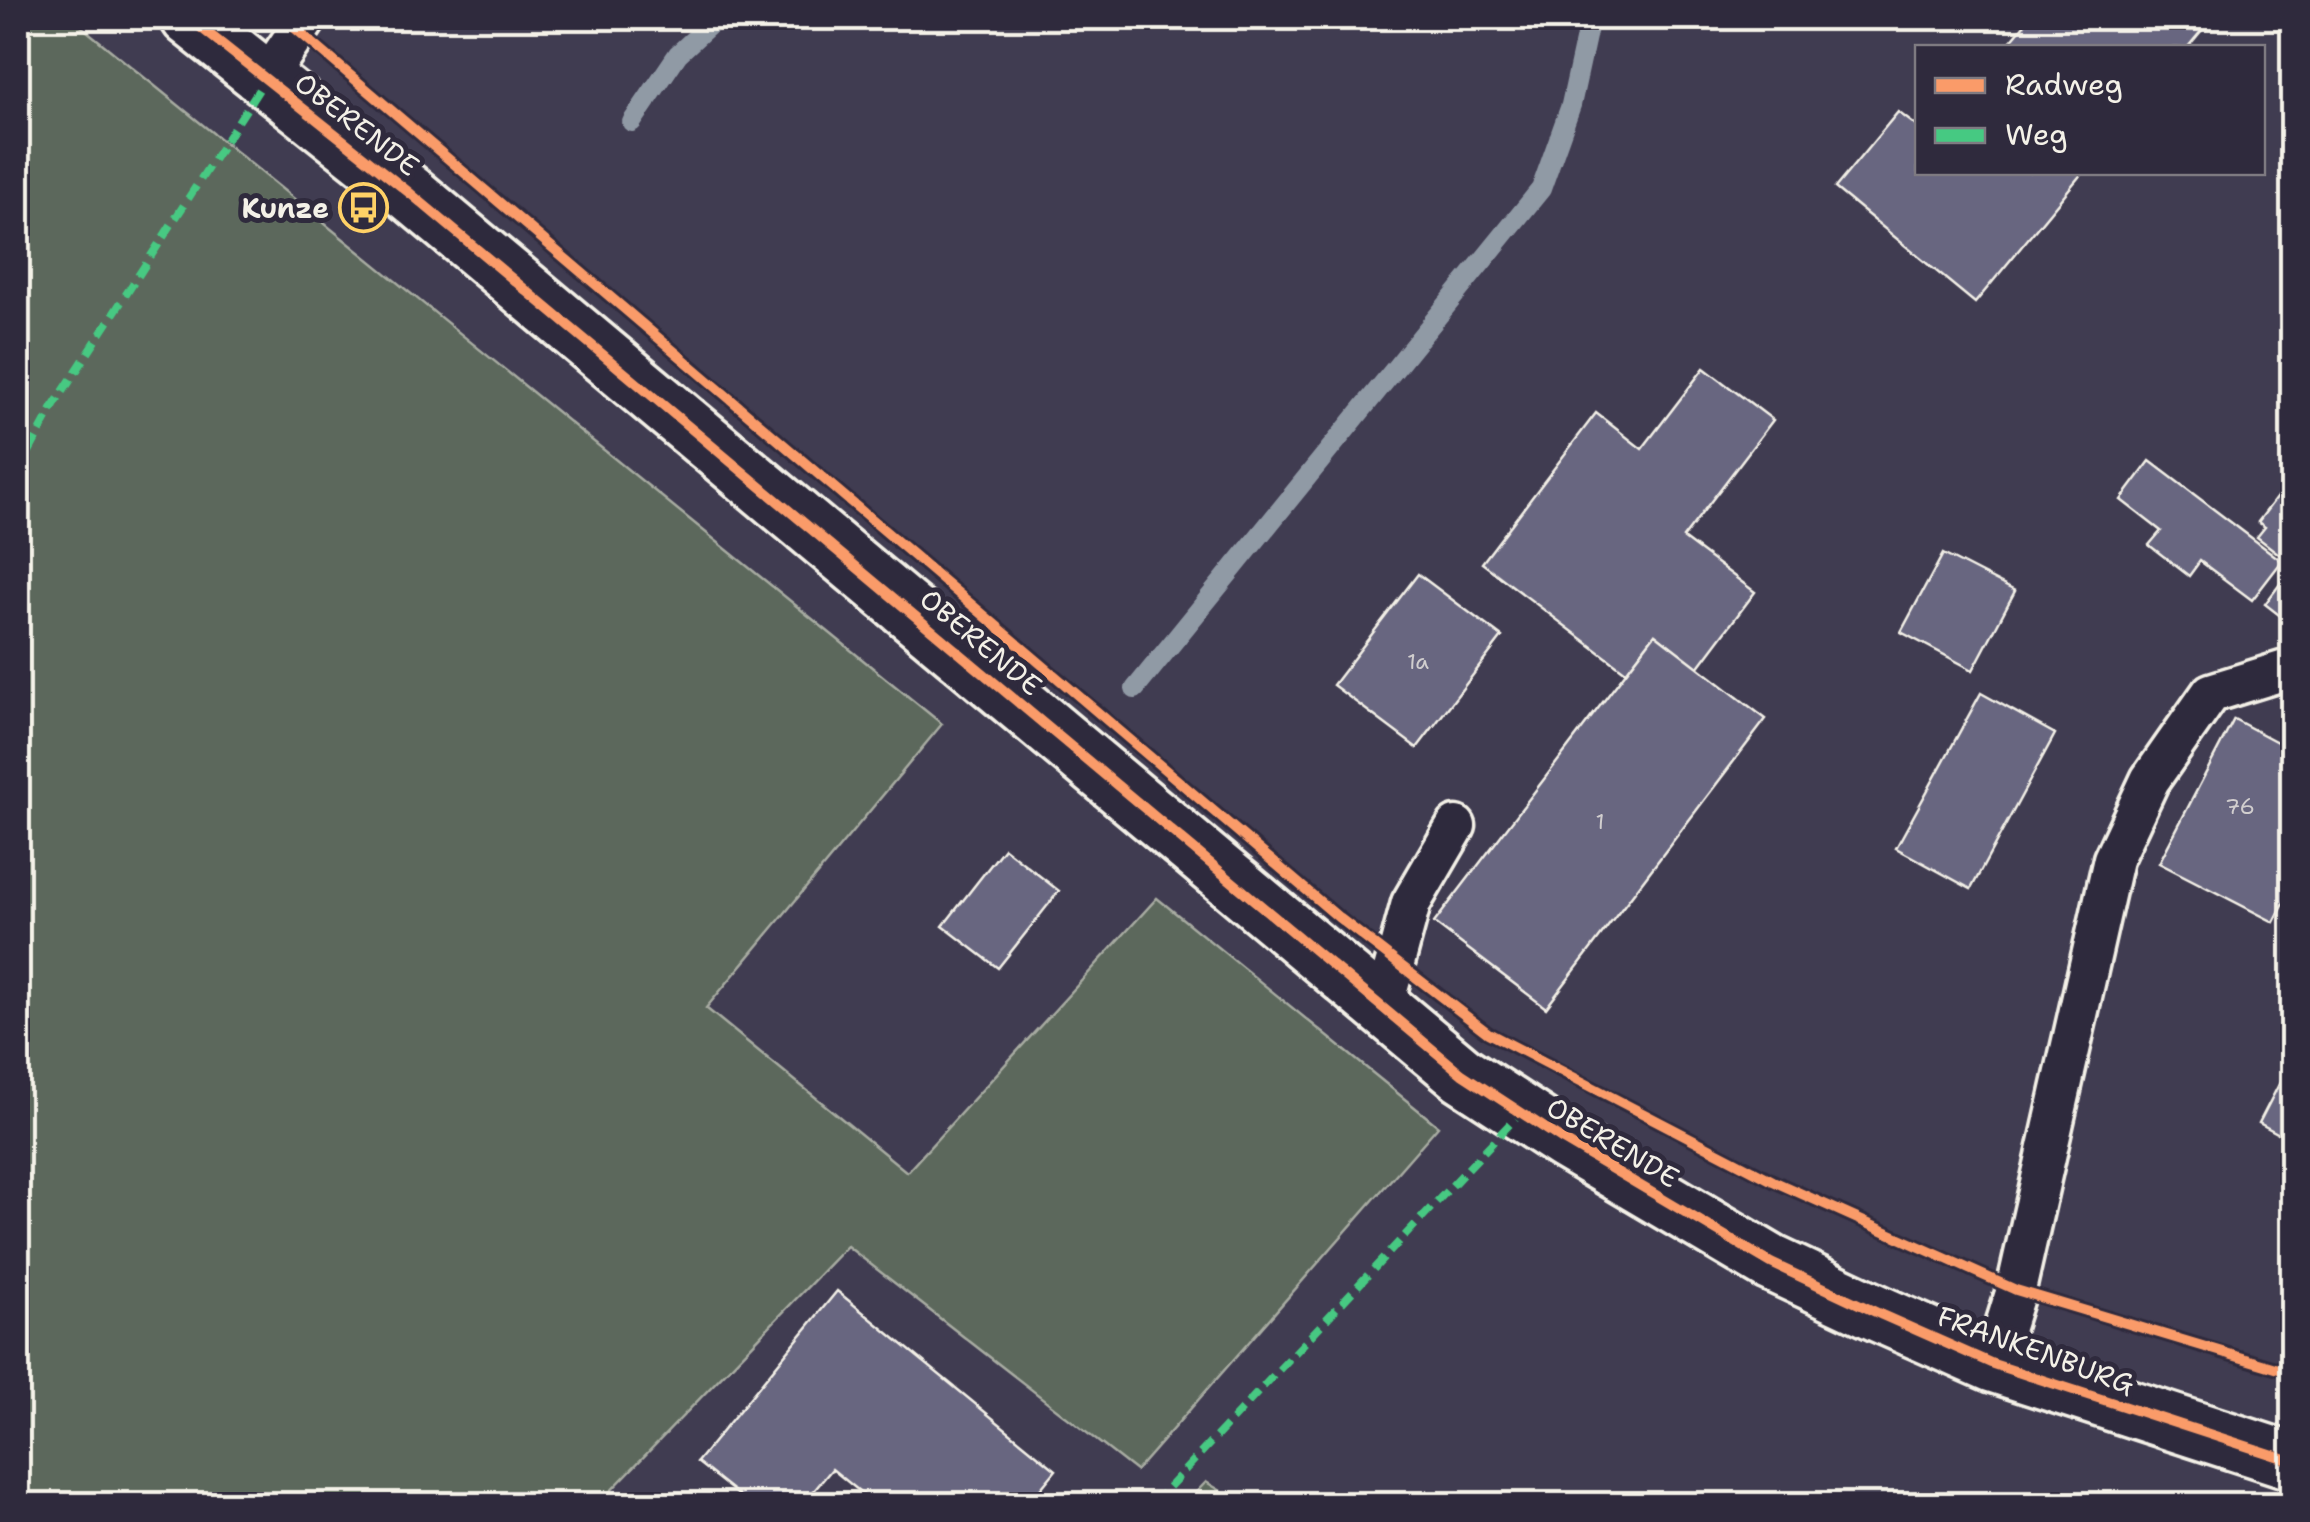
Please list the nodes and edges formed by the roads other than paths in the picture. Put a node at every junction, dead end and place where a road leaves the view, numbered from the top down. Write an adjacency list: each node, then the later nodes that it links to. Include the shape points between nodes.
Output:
1 (189, 18): 3 (street, OBERENDE)
2 (307, 18): 3 (lane)
3 (265, 80): 6 (street, OBERENDE)
4 (2292, 668): 8 (lane, via 2211,693 2150,780 2113,860 2016,1290)
5 (1456, 826): 6 (lane, via 1410,903)
6 (1383, 1008): 7 (street, OBERENDE, via 1462,1074)
7 (1771, 1262): 8 (street, FRANKENBURG)
8 (1992, 1364): 9 (street, FRANKENBURG)
9 (2292, 1462)

